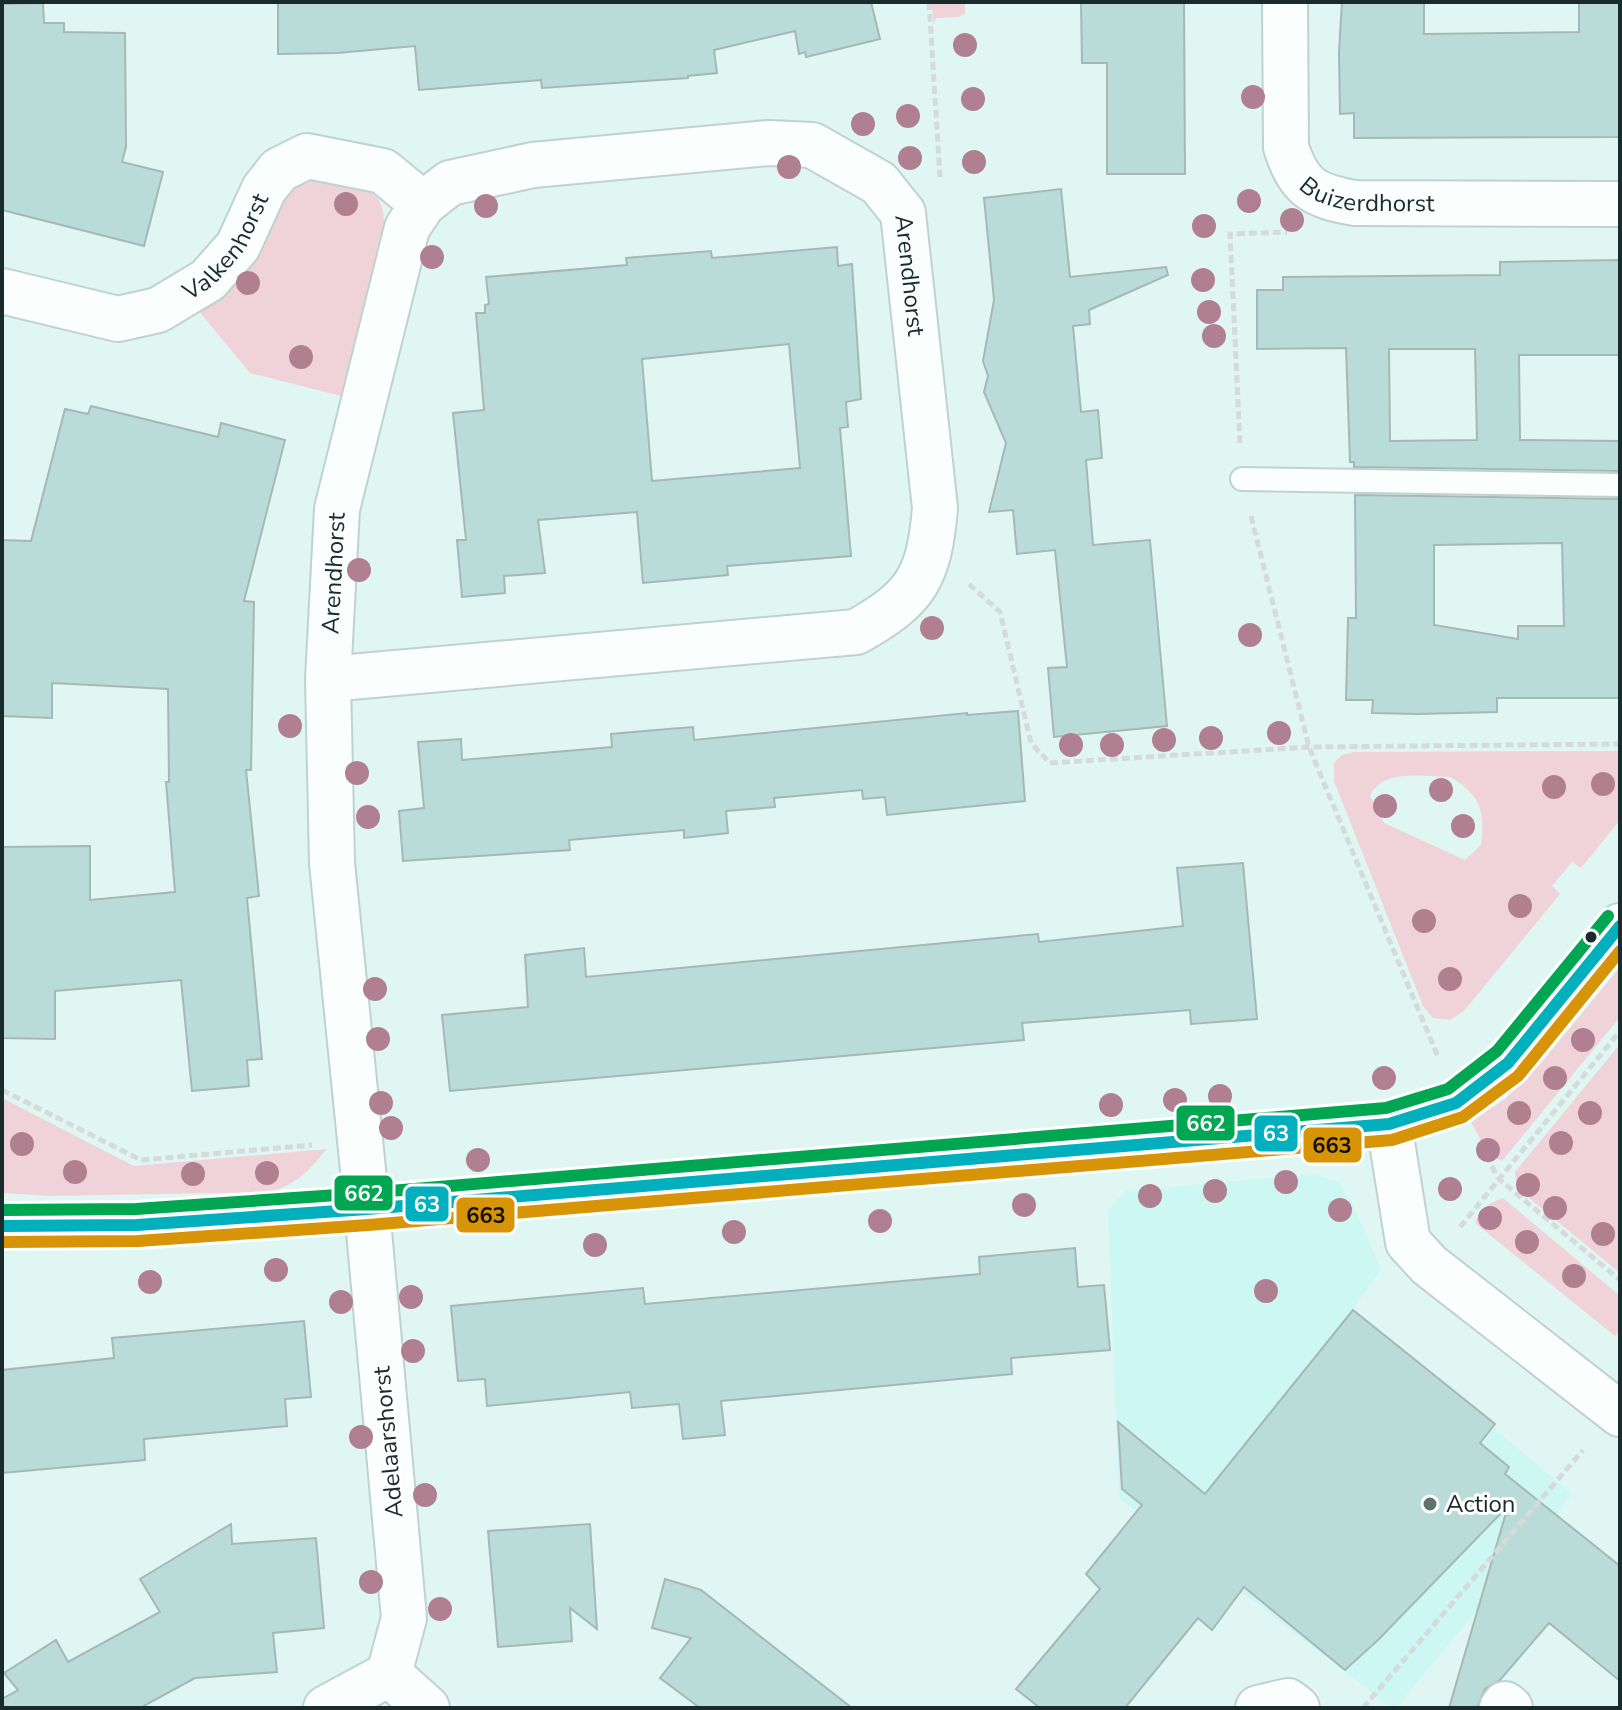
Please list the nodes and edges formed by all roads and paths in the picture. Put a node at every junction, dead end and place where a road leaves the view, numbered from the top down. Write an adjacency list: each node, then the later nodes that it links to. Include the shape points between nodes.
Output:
1 (929, 2): 5 (path, via 940,178)
2 (1285, 2): 4 (street, Buizerdhorst, via 1286,147 1308,188 1355,203)
3 (423, 204): 5 (street, Arendhorst, via 450,183 533,165 769,143 812,145 879,183); 6 (street, Valkenhorst, via 383,171 307,156 279,170 264,189 238,246 208,280 158,310 118,319); 10 (street, Arendhorst, via 407,228 337,509)
4 (1620, 204)
5 (903, 213): 9 (street, Arendhorst, via 935,508)
6 (2, 291)
7 (1242, 479): 8 (lane)
8 (1620, 485)
9 (932, 550): 10 (street, Arendhorst, via 915,588 889,614 856,632); 12 (path, via 1000,612 1031,743 1050,763)
10 (328, 679): 20 (street, Arendhorst, via 332,863)
11 (1620, 744): 12 (path)
12 (1309, 747): 16 (path)
13 (1620, 926): 16 (street, via 1508,1063)
14 (1620, 1031): 19 (path)
15 (2, 1090): 18 (path, via 141,1160)
16 (1456, 1103): 17 (street)
17 (1389, 1124): 20 (street); 22 (street, via 1408,1242)
18 (317, 1144)
19 (1499, 1179): 22 (path); 23 (path)
20 (367, 1209): 21 (street, via 137,1225); 25 (street, Adelaarshorst, via 404,1618)
21 (2, 1226)
22 (1429, 1265): 24 (street)
23 (1620, 1280)
24 (1618, 1412): 30 (path)
25 (389, 1674): 26 (street); 27 (street)
26 (326, 1708)
27 (427, 1708)
28 (1258, 1708): 29 (street, via 1288,1701)
29 (1297, 1708)
30 (1363, 1708)
31 (1502, 1708): 32 (street)
32 (1510, 1708)

